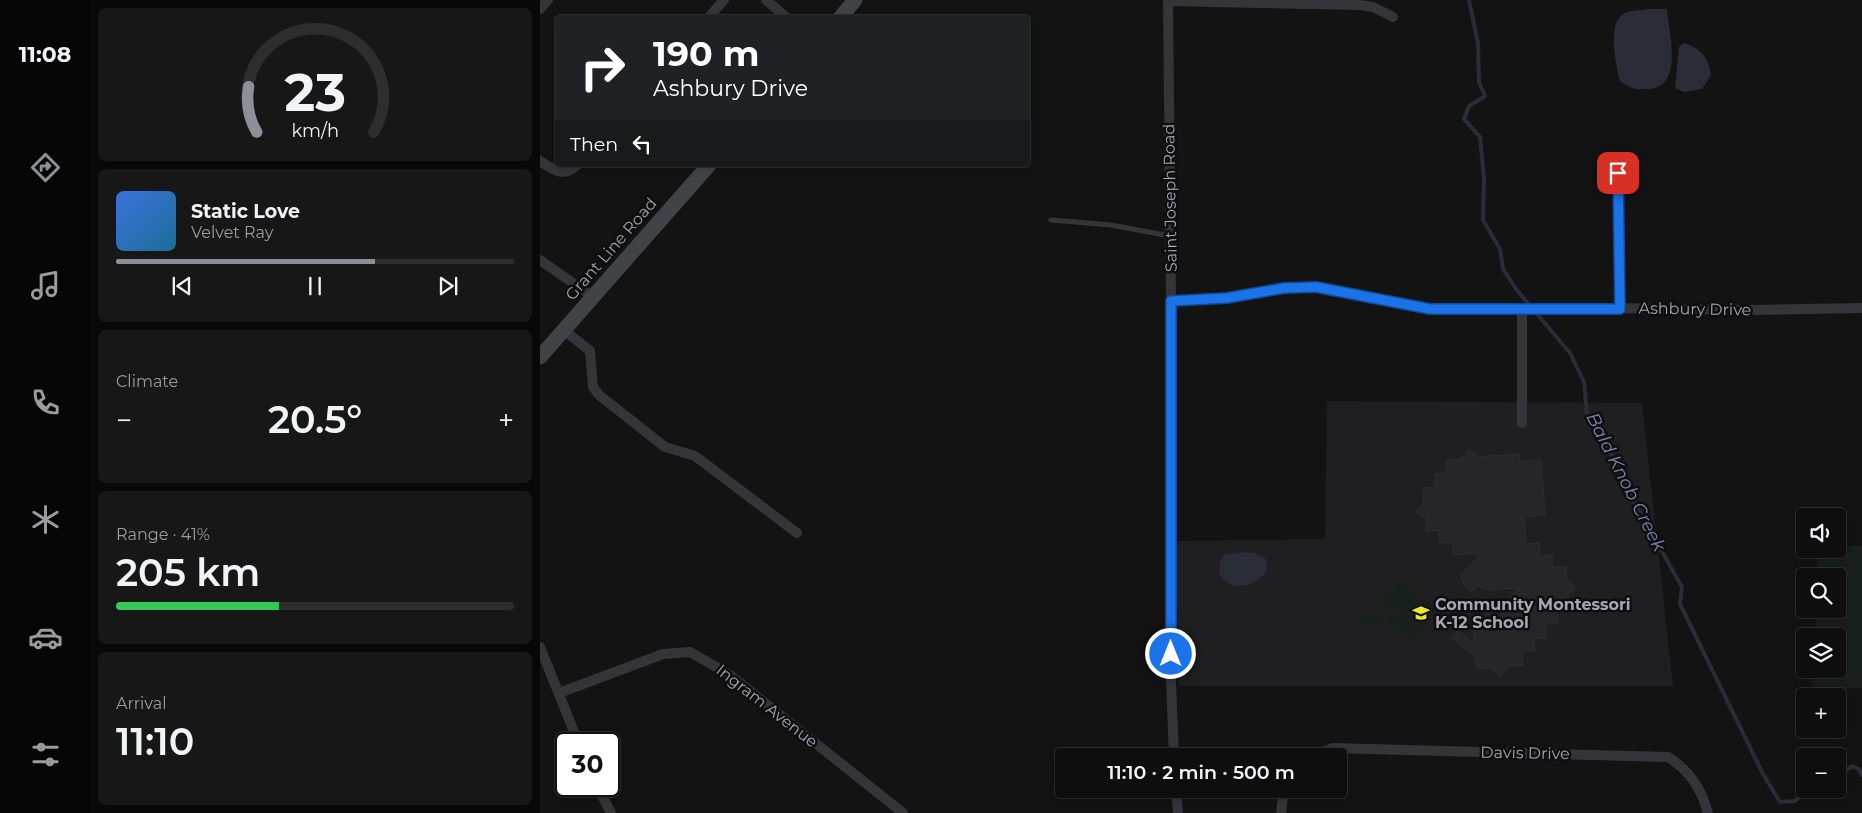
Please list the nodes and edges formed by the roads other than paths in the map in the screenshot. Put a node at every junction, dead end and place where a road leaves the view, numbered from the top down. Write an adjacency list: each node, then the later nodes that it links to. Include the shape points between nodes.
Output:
1 (548, 0): 6 (street)
2 (724, 0): 7 (street)
3 (766, 0): 8 (street)
4 (855, 0): 9 (main road)
5 (1168, 0): 10 (street, via 1360,5 1373,6); 16 (street, Saint Joseph Road)
6 (540, 10)
7 (711, 15)
8 (784, 15)
9 (842, 15)
10 (1393, 17)
11 (540, 161): 12 (street, via 560,172)
12 (574, 167)
13 (707, 167): 18 (main road, Grant Line Road)
14 (1618, 173): 22 (street)
15 (1051, 220): 16 (lane, via 1111,225)
16 (1170, 236): 19 (street, Saint Joseph Road)
17 (540, 260): 18 (street)
18 (593, 297): 23 (main road, Grant Line Road)
19 (1171, 301): 21 (street, Ashbury Drive, via 1316,287 1430,309); 30 (street, Saint Joseph Road)
20 (1862, 308): 22 (street, Ashbury Drive)
21 (1523, 309): 22 (street, Ashbury Drive); 25 (street)
22 (1620, 309)
23 (564, 330): 24 (main road, Grant Line Road); 26 (street, via 590,350 593,387 599,395 665,447 696,456)
24 (540, 357)
25 (1522, 423)
26 (797, 533)
27 (540, 647): 28 (street)
28 (559, 693): 29 (street); 36 (street, Ingram Avenue, via 663,654 690,652 730,675)
29 (574, 732)
30 (1174, 748)
31 (1347, 748): 39 (street, Davis Drive, via 1668,757 1698,785)
32 (603, 797): 35 (street)
33 (1177, 798): 37 (street)
34 (1283, 798): 38 (street)
35 (611, 813)
36 (903, 813)
37 (1178, 813)
38 (1281, 813)
39 (1708, 813)

